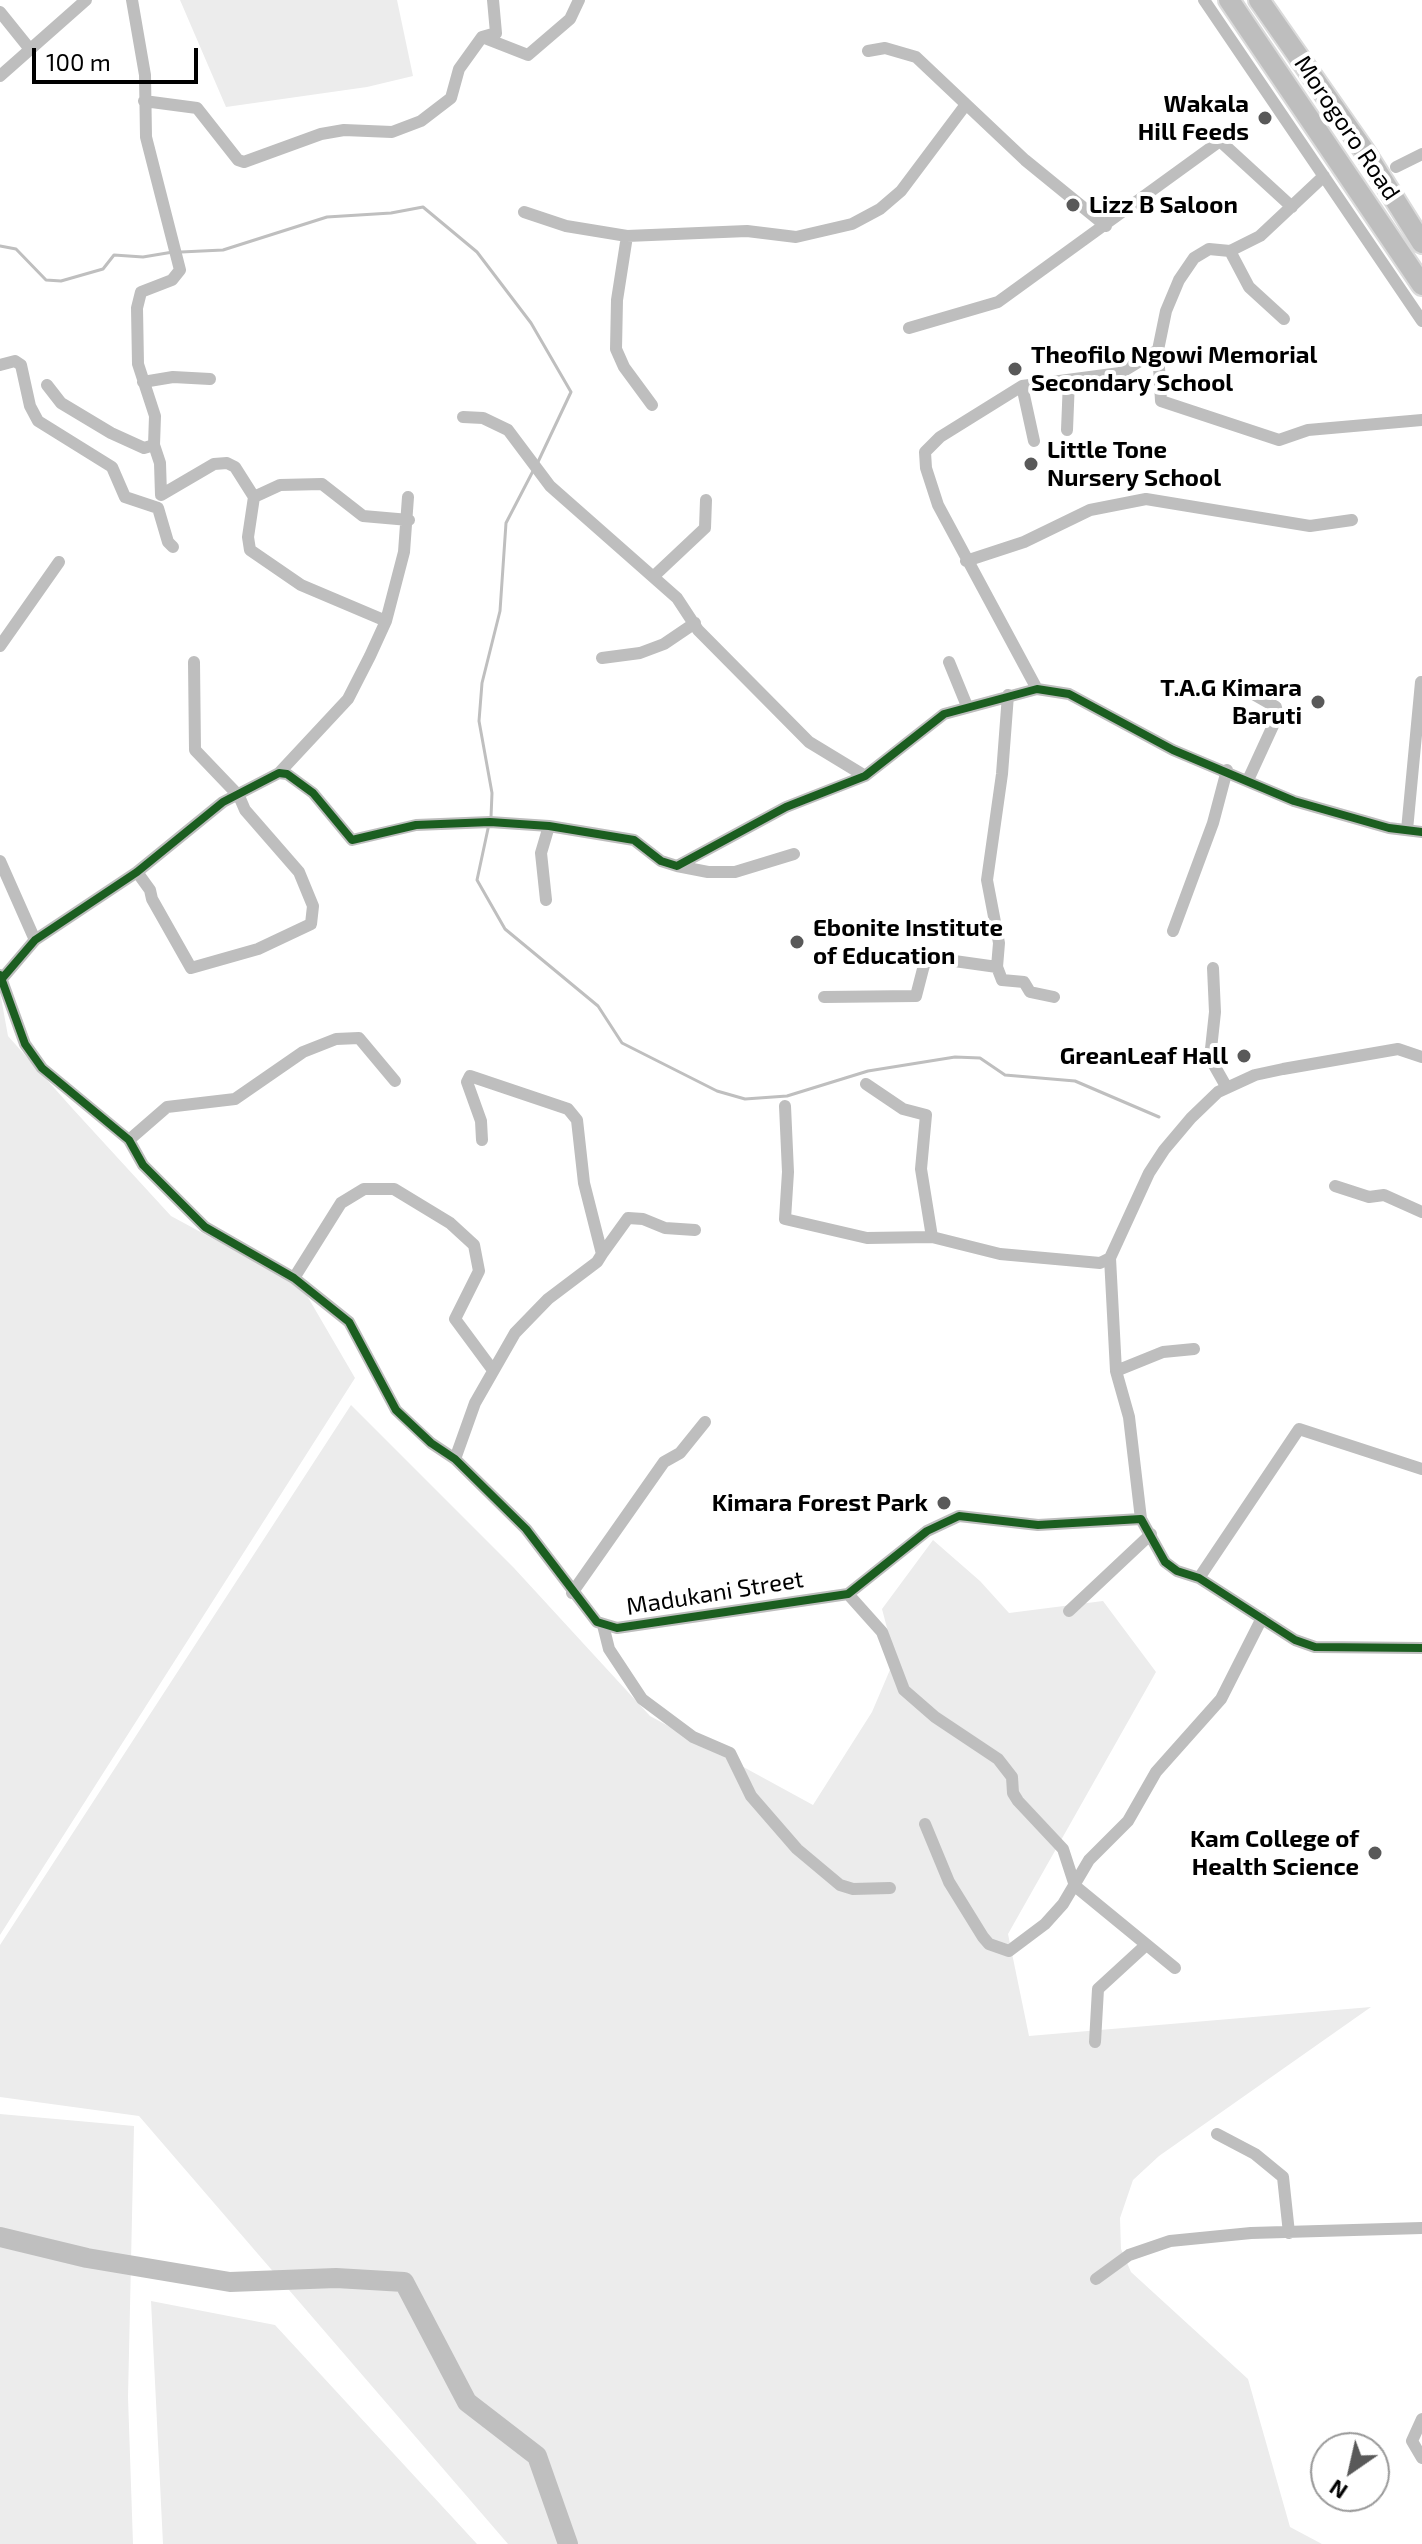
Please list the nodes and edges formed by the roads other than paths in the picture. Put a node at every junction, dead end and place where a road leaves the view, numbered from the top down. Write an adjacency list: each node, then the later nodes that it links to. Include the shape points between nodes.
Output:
1 (132, 0): 13 (street, via 145,75)
2 (493, 0): 9 (street, via 496,33)
3 (579, 0): 9 (street, via 570,19 528,55)
4 (1204, 0): 17 (street)
5 (1229, 0): 24 (highway, Morogoro Road)
6 (1259, 0): 22 (highway, Morogoro Road)
7 (82, 1): 10 (street)
8 (0, 12): 10 (street)
9 (482, 37): 13 (street, via 459,69 451,98 421,121 392,132 321,134 244,162 197,108)
10 (29, 48): 12 (street)
11 (868, 51): 14 (street, via 885,48 916,57)
12 (0, 76)
13 (144, 101): 32 (street, via 146,137 180,270 172,280 141,292 138,364)
14 (964, 107): 20 (street); 21 (street, via 901,191 852,224 796,237 747,231)
15 (1422, 154): 16 (street)
16 (1396, 167)
17 (1324, 176): 18 (street); 26 (street)
18 (1292, 207): 20 (street, via 1220,141); 23 (street, via 1260,236)
19 (524, 212): 21 (street, via 566,226)
20 (1106, 226): 27 (street, via 998,302)
21 (627, 236): 35 (street, via 616,349)
22 (1422, 243)
23 (1230, 251): 25 (street, via 1249,287); 28 (street, via 1209,249 1194,258 1166,311)
24 (1422, 285)
25 (1284, 319)
26 (1422, 321)
27 (909, 328)
28 (1158, 350): 31 (street, via 1120,373); 37 (street, via 1161,401 1279,440 1308,430)
29 (0, 365): 44 (street, via 21,365 38,421 112,467 125,497)
30 (210, 379): 32 (street)
31 (1069, 380): 34 (street); 38 (street)
32 (143, 382): 40 (street, via 155,416)
33 (47, 385): 40 (street, via 61,403 111,433 144,448)
34 (1022, 386): 39 (street); 48 (street, via 925,452 938,505)
35 (652, 405)
36 (463, 417): 50 (street, via 483,418 508,430 550,486)
37 (1422, 420)
38 (1067, 430)
39 (1034, 441)
40 (154, 445): 44 (street, via 160,463)
41 (254, 497): 44 (street, via 227,463 214,464); 45 (street, via 280,485 322,484 363,516); 51 (street, via 250,550 301,585)
42 (408, 497): 45 (street)
43 (706, 500): 50 (street, via 705,528)
44 (159, 501): 47 (street)
45 (409, 520): 51 (street)
46 (1352, 520): 48 (street, via 1310,526 1146,499 1090,510 1024,542)
47 (173, 547)
48 (966, 561): 59 (street)
49 (59, 562): 53 (street)
50 (654, 576): 52 (street)
51 (386, 621): 63 (street, via 348,699)
52 (695, 623): 54 (street, via 664,644); 64 (street, via 809,742)
53 (0, 646)
54 (602, 658)
55 (194, 662): 66 (street, via 195,750)
56 (949, 662): 61 (street)
57 (1421, 682): 68 (street)
58 (1241, 687): 65 (street, via 1276,707 1277,717)
59 (1037, 689): 60 (street); 62 (street, via 1069,694 1173,750)
60 (1008, 695): 61 (street); 77 (street, via 987,880 999,943)
61 (967, 706): 64 (street, via 944,714)
62 (1227, 770): 65 (street); 75 (street)
63 (279, 773): 66 (street); 67 (street, via 313,793 352,840 416,825)
64 (865, 776): 72 (street, via 786,807)
65 (1248, 780): 68 (street, via 1317,809)
66 (239, 796): 73 (street, via 185,830); 73 (street, via 306,885 313,914 306,928 258,949 191,968)
67 (549, 826): 72 (street, via 634,840 661,861); 74 (street, via 541,853)
68 (1407, 830): 69 (street)
69 (1422, 832)
70 (794, 854): 72 (street, via 735,872)
71 (0, 861): 76 (street)
72 (677, 866)
73 (137, 872): 76 (street)
74 (546, 900)
75 (1173, 931)
76 (35, 940): 79 (street)
77 (997, 967): 80 (street, via 933,958 924,965 916,996); 81 (street, via 1002,980 1024,982 1030,992)
78 (1213, 968): 85 (street, via 1210,1058)
79 (1, 979): 87 (street, Madukani Street, via 25,1044 42,1068)
80 (824, 997)
81 (1054, 997)
82 (1422, 1057): 85 (street, via 1398,1049 1255,1075)
83 (395, 1081): 87 (street, via 359,1038 336,1039 303,1052 235,1099 167,1107)
84 (866, 1084): 92 (street, via 903,1109 926,1115 921,1169)
85 (1227, 1088): 94 (street, via 1205,1103 1164,1150)
86 (785, 1106): 92 (street, via 785,1219 867,1238)
87 (129, 1140): 95 (street, Madukani Street, via 143,1165 198,1221)
88 (482, 1140): 93 (street, via 467,1082 470,1076 568,1109 577,1120 584,1183)
89 (1335, 1186): 90 (street, via 1369,1197 1384,1195)
90 (1422, 1212)
91 (695, 1230): 93 (street, via 628,1218)
92 (932, 1237): 94 (street, via 1049,1261 1100,1263)
93 (602, 1254): 97 (street, via 529,1317)
94 (1110, 1258): 98 (street)
95 (294, 1278): 97 (street, via 341,1203 364,1189 394,1189 450,1223 474,1245 479,1271 455,1319); 100 (street, Madukani Street, via 349,1322 396,1410)
96 (1194, 1349): 98 (street, via 1163,1352)
97 (492, 1369): 100 (street)
98 (1116, 1371): 102 (street, via 1129,1417)
99 (705, 1422): 105 (street, via 680,1453 664,1462)
100 (455, 1459): 105 (street, Madukani Street, via 526,1529)
101 (1422, 1469): 104 (street, via 1299,1429)
102 (1141, 1519): 103 (street); 106 (street, via 1038,1525 959,1516 927,1531)
103 (1151, 1534): 104 (street, via 1165,1562); 107 (street)
104 (1199, 1578): 108 (street)
105 (572, 1593): 109 (street, Madukani Street)
106 (848, 1594): 109 (street, Madukani Street, via 617,1628); 112 (street, via 882,1632 904,1690 1007,1769 1018,1801 1063,1849)
107 (1069, 1611)
108 (1262, 1618): 110 (street, via 1315,1647); 112 (street, via 1221,1699 1156,1772 1128,1821 1089,1860)
109 (603, 1625): 113 (street, via 609,1649 642,1699 693,1737 730,1753 751,1796 797,1849 840,1885)
110 (1422, 1648)
111 (925, 1824): 112 (street, via 960,1901 983,1937 998,1948 1009,1951 1045,1924)
112 (1075, 1886): 114 (street)
113 (890, 1888)
114 (1146, 1945): 115 (street); 116 (street, via 1098,1989)
115 (1175, 1968)
116 (1095, 2042)
117 (1217, 2134): 119 (street, via 1283,2177)
118 (1422, 2228): 119 (street)
119 (1289, 2233): 120 (street, via 1170,2241 1129,2255)
120 (1096, 2279)
121 (1422, 2419): 122 (street, via 1412,2441)
122 (1422, 2458)

